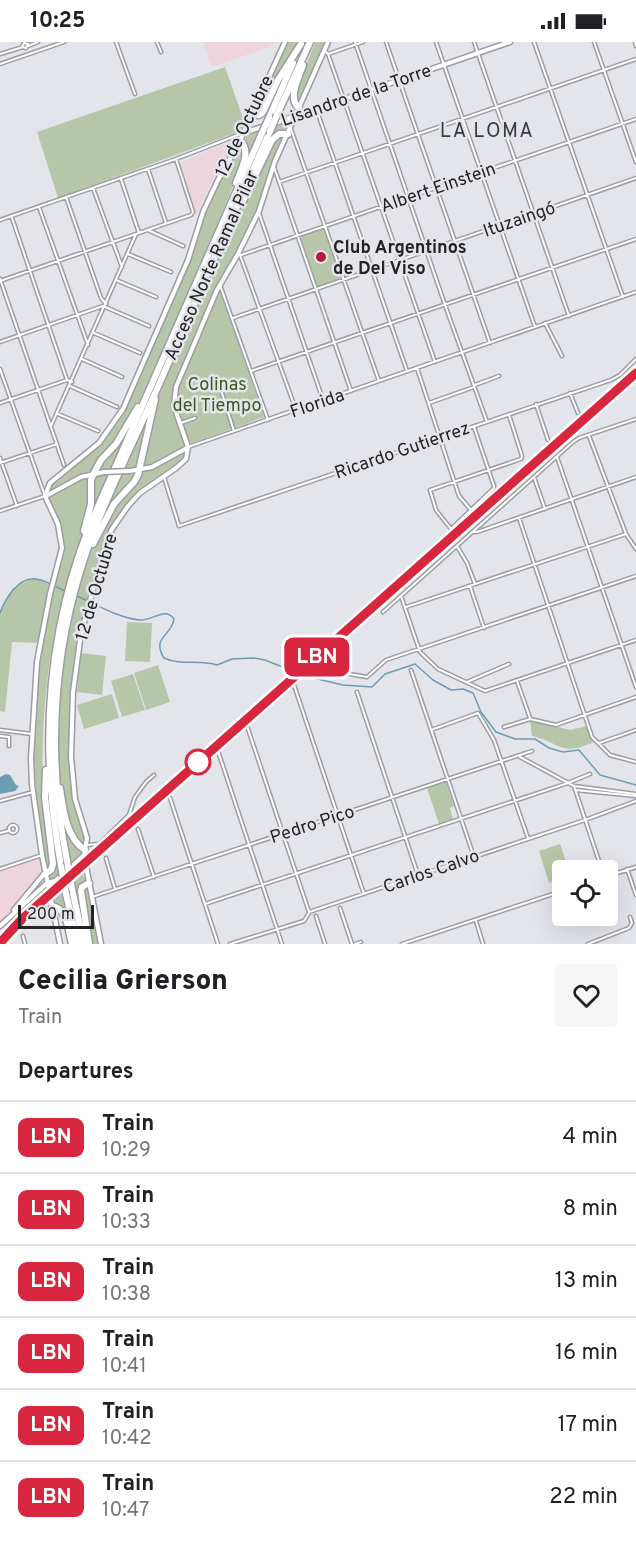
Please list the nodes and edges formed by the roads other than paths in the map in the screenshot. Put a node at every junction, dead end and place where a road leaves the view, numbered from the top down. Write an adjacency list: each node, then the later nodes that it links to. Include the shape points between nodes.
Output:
1 (38, 42): 13 (street)
2 (64, 42): 22 (street)
3 (116, 42): 28 (street)
4 (158, 42): 17 (street)
5 (285, 42): 34 (street, 12 de Octubre)
6 (328, 42): 18 (street)
7 (363, 42): 15 (street)
8 (386, 42): 25 (street)
9 (436, 42): 23 (street)
10 (474, 42): 19 (street)
11 (534, 42): 26 (street)
12 (594, 42): 24 (street)
13 (26, 43): 20 (street)
14 (305, 43): 31 (highway, via 293,98); 34 (highway, via 278,81 263,112); 39 (highway, Acceso Norte Ramal Pilar, bridge); 70 (highway, Acceso Norte Ramal Pilar, bridge, via 277,115)
15 (355, 43): 18 (street); 27 (street)
16 (506, 43): 19 (street, Lisandro de la Torre)
17 (161, 52)
18 (326, 52): 29 (street); 31 (street)
19 (478, 53): 23 (street, Lisandro de la Torre); 30 (street)
20 (0, 54)
21 (636, 59): 24 (street)
22 (0, 64)
23 (443, 65): 25 (street, Lisandro de la Torre); 35 (street)
24 (604, 69): 26 (street); 38 (street)
25 (399, 80): 27 (street, Lisandro de la Torre); 41 (street)
26 (551, 88): 30 (street); 43 (street)
27 (371, 90): 29 (street, Lisandro de la Torre); 44 (street)
28 (135, 94)
29 (343, 100): 32 (street, Lisandro de la Torre); 45 (street)
30 (496, 107): 35 (street); 47 (street)
31 (299, 108): 33 (street)
32 (316, 109): 33 (street, Lisandro de la Torre); 48 (street)
33 (296, 116): 37 (street, Lisandro de la Torre); 40 (street)
34 (250, 117): 39 (street, via 251,126); 42 (street, 12 de Octubre)
35 (462, 118): 41 (street); 53 (street)
36 (636, 119): 38 (street, Albert Einstein)
37 (283, 120): 39 (street, Lisandro de la Torre); 40 (street)
38 (622, 124): 43 (street, Albert Einstein); 49 (street)
39 (260, 130): 42 (street, Lisandro de la Torre); 70 (highway, Acceso Norte Ramal Pilar)
40 (289, 131): 50 (street); 52 (street); 70 (highway, via 272,140 249,191)
41 (418, 134): 44 (street); 58 (street)
42 (242, 137): 46 (street, Lisandro de la Torre); 70 (highway, via 246,155); 185 (street, 12 de Octubre, via 203,212 188,260 125,406 102,440 51,483)
43 (570, 142): 47 (street, Albert Einstein); 59 (street)
44 (390, 143): 45 (street); 61 (street)
45 (362, 153): 48 (street); 63 (street)
46 (176, 159): 51 (street, Lisandro de la Torre); 69 (street, via 192,214)
47 (516, 160): 53 (street, Albert Einstein); 65 (street)
48 (334, 162): 52 (street); 67 (street)
49 (636, 162)
50 (274, 165): 56 (street); 64 (street)
51 (148, 169): 55 (street, Lisandro de la Torre); 69 (street)
52 (307, 172): 56 (street); 71 (street)
53 (481, 172): 58 (street, Albert Einstein); 72 (street)
54 (636, 178): 59 (street, Ituzaingó)
55 (121, 179): 57 (street, Lisandro de la Torre); 74 (street)
56 (279, 182): 75 (street)
57 (93, 188): 60 (street, Lisandro de la Torre); 78 (street)
58 (436, 188): 61 (street, Albert Einstein); 77 (street)
59 (587, 195): 65 (street, Ituzaingó); 82 (street)
60 (66, 197): 62 (street, Lisandro de la Torre); 83 (street)
61 (408, 197): 63 (street, Albert Einstein); 81 (street)
62 (39, 207): 66 (street, Lisandro de la Torre); 87 (street)
63 (380, 207): 67 (street, Albert Einstein); 86 (street)
64 (259, 212): 79 (street); 85 (street)
65 (534, 214): 72 (street, Ituzaingó); 89 (street)
66 (11, 216): 68 (street, Lisandro de la Torre); 91 (street)
67 (353, 216): 71 (street, Albert Einstein); 90 (street)
68 (0, 220)
69 (166, 224): 73 (street)
70 (225, 226): 141 (highway, Acceso Norte Ramal Pilar)
71 (326, 226): 75 (street, Albert Einstein); 93 (street)
72 (499, 226): 77 (street, Ituzaingó); 96 (street)
73 (148, 230): 74 (street); 80 (street)
74 (138, 234): 78 (street); 84 (street)
75 (298, 235): 79 (street, Albert Einstein); 98 (street)
76 (636, 239): 82 (street)
77 (454, 241): 81 (street, Ituzaingó); 100 (street)
78 (112, 242): 83 (street); 88 (street)
79 (270, 245): 85 (street, Albert Einstein); 103 (street)
80 (183, 246)
81 (427, 250): 86 (street, Ituzaingó); 106 (street)
82 (606, 250): 89 (street); 102 (street)
83 (85, 252): 87 (street); 105 (street)
84 (128, 254): 88 (street); 92 (street)
85 (240, 255): 97 (street); 107 (street)
86 (399, 260): 90 (street, Ituzaingó); 108 (street)
87 (58, 261): 91 (street); 109 (street)
88 (122, 267): 95 (street)
89 (553, 267): 96 (street); 110 (street)
90 (372, 270): 93 (street, Ituzaingó); 113 (street)
91 (30, 271): 94 (street); 114 (street)
92 (171, 272)
93 (344, 279): 98 (street, Ituzaingó); 118 (street)
94 (0, 280): 119 (street)
95 (117, 280): 101 (street); 105 (street)
96 (518, 280): 100 (street); 116 (street)
97 (220, 285): 111 (street); 162 (street, via 175,390)
98 (316, 289): 103 (street, Ituzaingó); 121 (street)
99 (635, 292): 102 (street, Florida); 104 (street)
100 (473, 296): 106 (street); 122 (street)
101 (156, 297)
102 (623, 297): 110 (street, Florida)
103 (288, 298): 107 (street, Ituzaingó); 124 (street)
104 (636, 298)
105 (106, 305): 109 (street); 115 (street); 117 (street)
106 (445, 305): 108 (street); 125 (street)
107 (261, 308): 111 (street, Ituzaingó); 130 (street)
108 (418, 314): 113 (street); 131 (street)
109 (77, 316): 114 (street); 123 (street)
110 (569, 316): 112 (street, Florida)
111 (232, 318): 134 (street)
112 (545, 323): 116 (street, Florida); 127 (street)
113 (390, 324): 118 (street); 135 (street)
114 (49, 325): 119 (street); 138 (street)
115 (149, 326)
116 (535, 327): 122 (street, Florida)
117 (94, 333): 123 (street); 126 (street)
118 (363, 333): 121 (street); 139 (street)
119 (20, 335): 120 (street); 144 (street)
120 (0, 342)
121 (334, 343): 124 (street); 146 (street)
122 (490, 343): 125 (street, Florida)
123 (88, 345): 128 (street)
124 (307, 352): 130 (street); 149 (street)
125 (463, 352): 131 (street, Florida); 143 (street)
126 (140, 353)
127 (562, 356)
128 (82, 359): 137 (street); 140 (street)
129 (636, 359): 147 (street, Ricardo Gutierrez, via 611,380)
130 (279, 362): 134 (street); 154 (street)
131 (435, 362): 132 (street, Florida)
132 (417, 368): 135 (street, Florida); 151 (street)
133 (0, 369): 148 (street)
134 (251, 371): 159 (street)
135 (407, 371): 139 (street, Florida)
136 (499, 376): 143 (street)
137 (122, 377)
138 (67, 380): 140 (street); 144 (street)
139 (379, 381): 146 (street, Florida)
140 (72, 382): 142 (street)
141 (156, 382): 178 (highway); 179 (highway); 197 (highway, Acceso Norte Ramal Pilar); 198 (highway, Acceso Norte Ramal Pilar)
142 (70, 386): 153 (street); 156 (street)
143 (475, 386): 151 (street); 161 (street)
144 (38, 390): 148 (street); 163 (street)
145 (221, 390): 166 (street)
146 (351, 391): 149 (street, Florida)
147 (570, 393): 152 (street, Ricardo Gutierrez); 155 (street)
148 (10, 399): 150 (street); 172 (street)
149 (323, 400): 154 (street, Florida)
150 (0, 403)
151 (429, 403): 168 (street)
152 (536, 404): 157 (street, Ricardo Gutierrez); 169 (street)
153 (117, 407)
154 (296, 410): 159 (street, Florida)
155 (578, 413)
156 (58, 414): 163 (street); 165 (street)
157 (509, 415): 161 (street, Ricardo Gutierrez); 177 (street, via 521,459)
158 (195, 418): 162 (street)
159 (268, 420): 166 (street, Florida)
160 (636, 420): 167 (street)
161 (488, 422): 164 (street, Ricardo Gutierrez)
162 (179, 424): 171 (street)
163 (51, 426): 170 (street)
164 (474, 426): 168 (street, Ricardo Gutierrez); 177 (street)
165 (98, 431)
166 (234, 431): 171 (street, Florida)
167 (589, 435): 173 (street, via 575,440); 184 (street)
168 (440, 437): 181 (street, Ricardo Gutierrez, via 179,526); 183 (street)
169 (548, 440)
170 (57, 444): 172 (street); 176 (street)
171 (188, 447): 178 (street, Florida); 181 (street, 12 de Octubre, via 185,460)
172 (29, 453): 175 (street); 185 (street)
173 (557, 457): 180 (street); 186 (street)
174 (0, 458): 175 (street)
175 (1, 463): 187 (street)
176 (64, 465)
177 (488, 469): 183 (street); 189 (street, via 494,488)
178 (140, 470): 179 (street, Florida, bridge); 198 (highway, via 114,504)
179 (90, 476): 185 (street, Florida); 197 (highway, via 91,504)
180 (534, 476): 188 (street); 192 (street)
181 (164, 477): 266 (street, 12 de Octubre, via 136,497 112,529 76,663 71,733 75,799 86,836)
182 (636, 477): 184 (street)
183 (454, 481): 189 (street, via 459,496); 189 (street, via 430,490 438,513 451,529)
184 (607, 487): 186 (street); 193 (street)
185 (45, 496): 187 (street, Florida); 232 (street, via 62,540 36,672)
186 (572, 499): 188 (street); 195 (street)
187 (17, 506): 190 (street, Florida)
188 (545, 509): 191 (street)
189 (471, 510)
190 (0, 512)
191 (519, 518): 192 (street); 199 (street)
192 (472, 532): 194 (street)
193 (626, 534): 195 (street); 196 (street)
194 (456, 545): 201 (street); 205 (street)
195 (588, 546): 199 (street); 204 (street)
196 (636, 549)
197 (79, 553): 203 (highway, Acceso Norte Ramal Pilar)
198 (83, 563): 203 (highway, Acceso Norte Ramal Pilar)
199 (534, 564): 201 (street); 208 (street)
200 (636, 576): 204 (street)
201 (476, 584): 202 (street)
202 (470, 586): 209 (street); 211 (street)
203 (72, 587): 207 (highway, Acceso Norte Ramal Pilar)
204 (603, 588): 208 (street); 213 (street)
205 (401, 596): 209 (street); 210 (street)
206 (385, 599): 217 (street)
207 (69, 601): 236 (highway, Acceso Norte Ramal Pilar, via 52,674); 239 (highway, Acceso Norte Ramal Pilar, via 58,678)
208 (548, 606): 211 (street); 216 (street)
209 (406, 608): 214 (street)
210 (383, 612)
211 (484, 628): 214 (street)
212 (636, 640): 213 (street)
213 (622, 645): 216 (street); 222 (street)
214 (419, 650): 217 (street, via 384,661 369,677); 221 (street, via 436,667)
215 (509, 664): 221 (street)
216 (568, 664): 220 (street); 225 (street)
217 (313, 665): 218 (street)
218 (308, 670)
219 (411, 670): 230 (street)
220 (517, 681): 221 (street, via 486,691); 226 (street)
221 (467, 682)
222 (636, 687)
223 (357, 692): 252 (street)
224 (636, 697): 225 (street)
225 (585, 715): 226 (street, via 556,725); 234 (street)
226 (530, 719): 228 (street)
227 (246, 726): 237 (street); 256 (street, via 293,685); 262 (street)
228 (504, 727)
229 (0, 730): 232 (street)
230 (431, 730): 241 (street, via 477,712); 246 (street)
231 (636, 730): 234 (street)
232 (32, 734): 249 (street)
233 (0, 735): 235 (street, via 9,737)
234 (598, 744): 242 (street, via 610,755)
235 (9, 746)
236 (48, 749): 272 (highway, Acceso Norte Ramal Pilar, via 52,814); 279 (highway, via 45,797 53,864)
237 (218, 751): 243 (street); 265 (street)
238 (532, 751): 240 (street, Pedro Pico)
239 (54, 755): 266 (highway, via 65,817 77,843); 272 (highway, Acceso Norte Ramal Pilar)
240 (518, 756): 241 (street, Pedro Pico); 247 (street)
241 (502, 761): 246 (street, Pedro Pico); 254 (street)
242 (636, 762)
243 (196, 769)
244 (590, 774): 247 (street)
245 (154, 775): 266 (street, via 135,797 129,815 99,844)
246 (447, 779): 252 (street, Pedro Pico); 257 (street)
247 (568, 783): 248 (street); 254 (street)
248 (575, 788): 250 (street); 258 (street)
249 (33, 792): 253 (street); 267 (street)
250 (636, 795)
251 (170, 798): 273 (street)
252 (393, 798): 256 (street, Pedro Pico); 263 (street)
253 (0, 801)
254 (515, 801): 257 (street); 264 (street)
255 (636, 801): 258 (street, Carlos Calvo)
256 (338, 816): 262 (street, Pedro Pico); 268 (street)
257 (461, 818): 263 (street); 269 (street)
258 (585, 820): 264 (street, Carlos Calvo); 271 (street)
259 (138, 829): 283 (street)
260 (8, 831): 261 (street)
261 (0, 833)
262 (283, 834): 265 (street, Pedro Pico); 281 (street)
263 (405, 837): 268 (street); 282 (street)
264 (528, 839): 269 (street, Carlos Calvo)
265 (249, 845): 273 (street, Pedro Pico); 286 (street)
266 (85, 850): 275 (street, 12 de Octubre); 285 (street, via 57,880)
267 (42, 855): 276 (street); 279 (street)
268 (351, 855): 281 (street); 289 (street)
269 (474, 857): 282 (street, Carlos Calvo)
270 (106, 858): 287 (street)
271 (599, 860)
272 (64, 864): 288 (highway, Acceso Norte Ramal Pilar, bridge)
273 (192, 864): 283 (street, Pedro Pico); 295 (street)
274 (636, 867): 277 (street)
275 (86, 868): 280 (street); 284 (street, 12 de Octubre)
276 (0, 869)
277 (627, 870): 278 (street); 292 (street)
278 (618, 873)
279 (45, 874): 285 (street); 291 (street, via 32,889)
280 (77, 874): 284 (street); 294 (street)
281 (296, 874): 286 (street); 297 (street)
282 (418, 875): 289 (street, Carlos Calvo)
283 (154, 877): 287 (street, Pedro Pico)
284 (88, 880): 293 (street, 12 de Octubre); 310 (highway, via 81,891)
285 (47, 883): 291 (street); 294 (street)
286 (262, 885): 295 (street); 302 (street)
287 (116, 890): 293 (street, Pedro Pico)
288 (69, 892): 308 (highway, Acceso Norte Ramal Pilar); 309 (highway, Acceso Norte Ramal Pilar)
289 (364, 894): 297 (street, Carlos Calvo)
290 (552, 894): 300 (street)
291 (32, 895): 301 (street)
292 (636, 895)
293 (93, 897): 311 (street, 12 de Octubre)
294 (51, 903): 306 (street); 307 (highway, via 63,912)
295 (205, 904): 312 (street)
296 (340, 908): 316 (street)
297 (309, 912): 302 (street, Carlos Calvo, via 304,921)
298 (316, 916): 315 (street)
299 (630, 917): 319 (street, via 629,928)
300 (475, 920): 317 (street); 318 (street)
301 (0, 926)
302 (277, 929): 313 (street, Carlos Calvo); 314 (street)
303 (23, 936): 305 (street)
304 (361, 942): 316 (street)
305 (25, 944)
306 (60, 944)
307 (72, 944)
308 (78, 944)
309 (84, 944)
310 (89, 944)
311 (101, 944)
312 (218, 944)
313 (230, 944)
314 (282, 944)
315 (325, 944)
316 (354, 944)
317 (402, 944)
318 (483, 944)
319 (588, 944)

